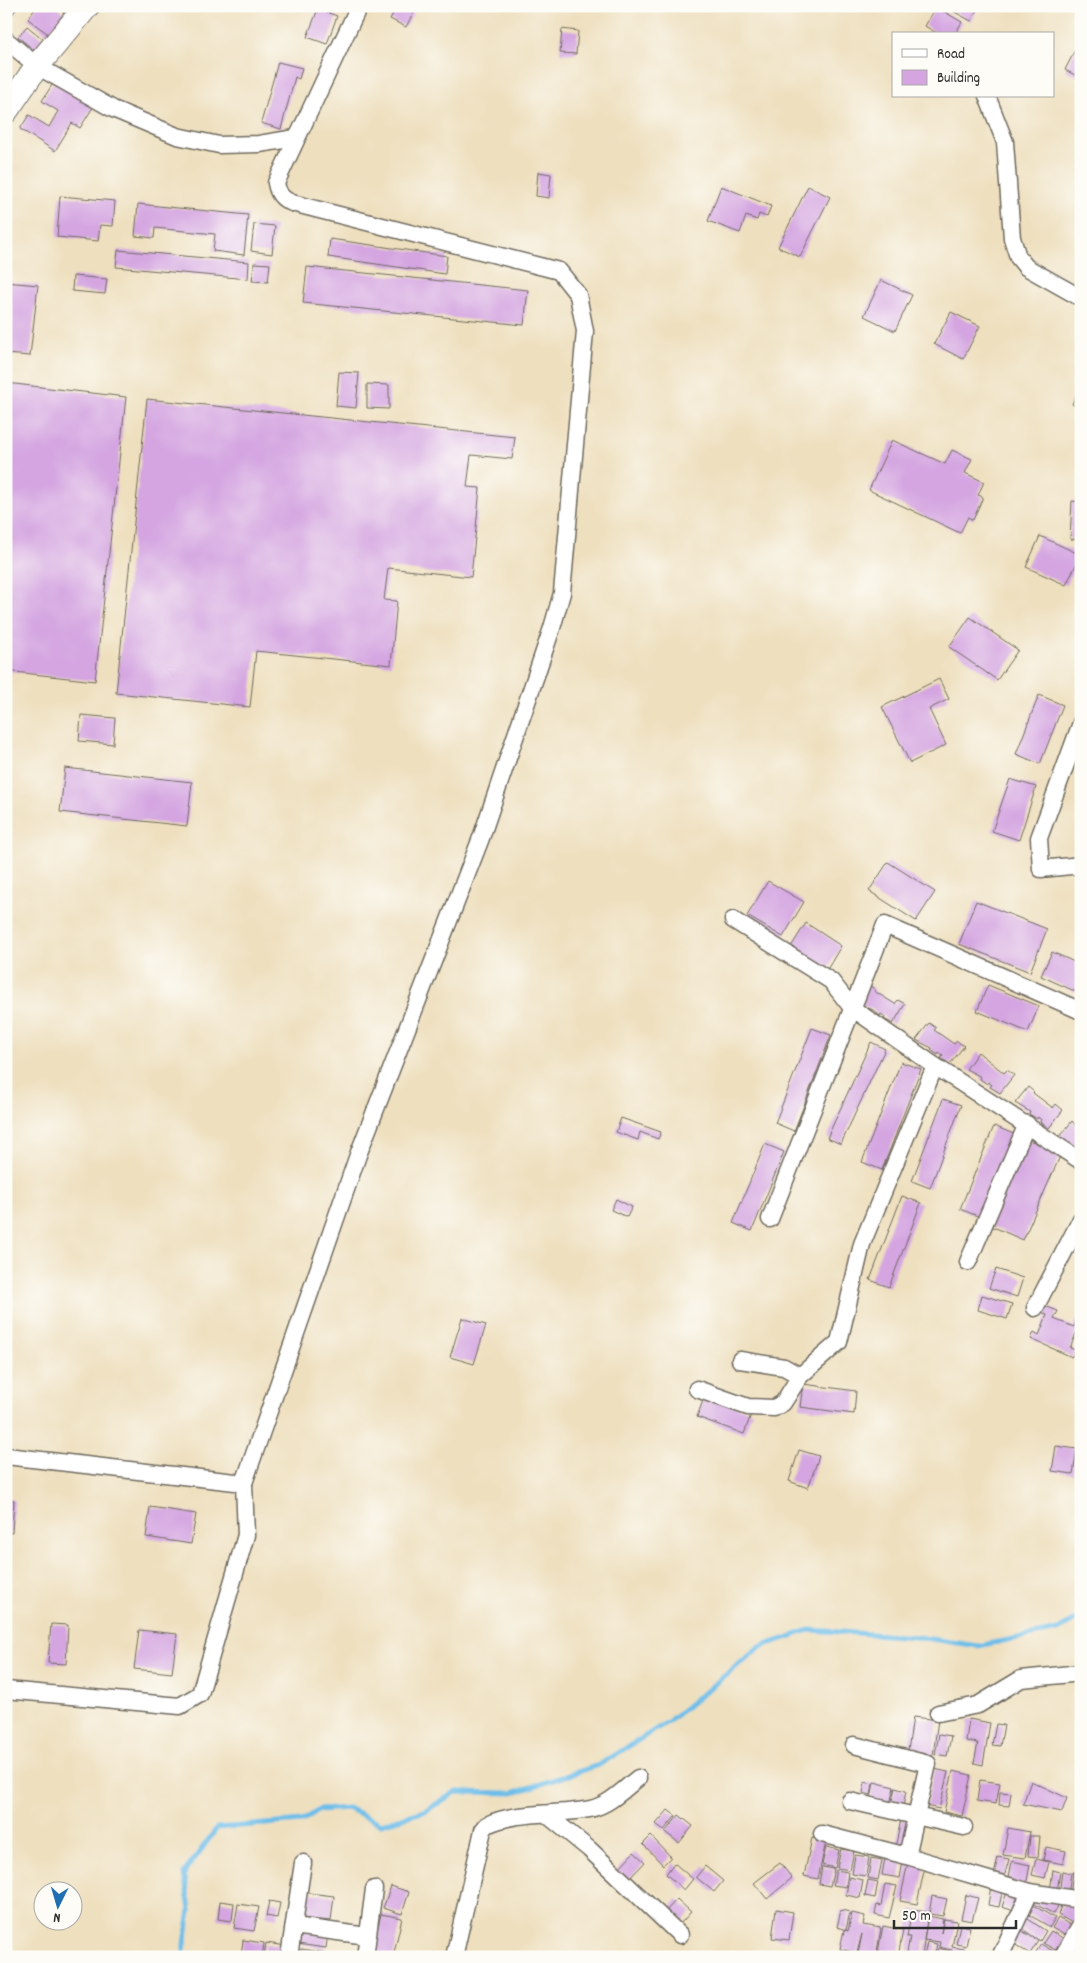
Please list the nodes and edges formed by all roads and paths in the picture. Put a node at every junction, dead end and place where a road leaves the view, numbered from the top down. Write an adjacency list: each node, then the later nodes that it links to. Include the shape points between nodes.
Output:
1 (87, 6): 4 (street)
2 (359, 6): 7 (street)
3 (6, 40): 4 (street)
4 (37, 66): 6 (street); 7 (street, via 113,109 177,136 218,145 259,144)
5 (988, 98): 8 (street, via 1005,142 1012,238 1018,257 1026,267)
6 (6, 111)
7 (296, 138): 25 (street, via 276,183 277,192 284,200 559,271 578,295 585,331 562,593 552,628 481,838 358,1155)
8 (1081, 298)
9 (1081, 722): 10 (street, via 1039,838 1041,869)
10 (1081, 865)
11 (733, 920): 12 (street, via 831,981)
12 (852, 1008): 13 (street, via 885,925); 14 (street); 18 (street)
13 (1081, 1011)
14 (935, 1066): 15 (street); 22 (street, via 862,1244 839,1342)
15 (1027, 1124): 16 (street); 19 (street)
16 (1081, 1160)
17 (1081, 1219): 20 (street)
18 (770, 1220)
19 (968, 1262)
20 (1035, 1308)
21 (740, 1360): 22 (street, via 784,1367)
22 (800, 1376): 23 (street, via 783,1403 774,1408 748,1407)
23 (697, 1389)
24 (6, 1456): 25 (street)
25 (244, 1484): 27 (street, via 246,1535 200,1694 180,1706)
26 (1081, 1673): 28 (street, via 1021,1679 978,1706)
27 (6, 1690)
28 (938, 1713)
29 (854, 1744): 33 (street, via 928,1764)
30 (638, 1778): 32 (street, via 603,1804 590,1809)
31 (850, 1801): 33 (street)
32 (546, 1814): 43 (street, via 589,1849); 47 (street, via 493,1822 483,1830)
33 (918, 1817): 34 (street); 36 (street)
34 (964, 1827)
35 (822, 1834): 36 (street)
36 (907, 1856): 39 (street)
37 (303, 1863): 42 (street)
38 (374, 1889): 44 (street)
39 (1030, 1892): 40 (street); 48 (street)
40 (1081, 1900)
41 (1081, 1925): 49 (street)
42 (294, 1926): 44 (street); 45 (street)
43 (680, 1935)
44 (367, 1936): 46 (street)
45 (290, 1957)
46 (365, 1957)
47 (454, 1957)
48 (1000, 1957)
49 (1062, 1957)

